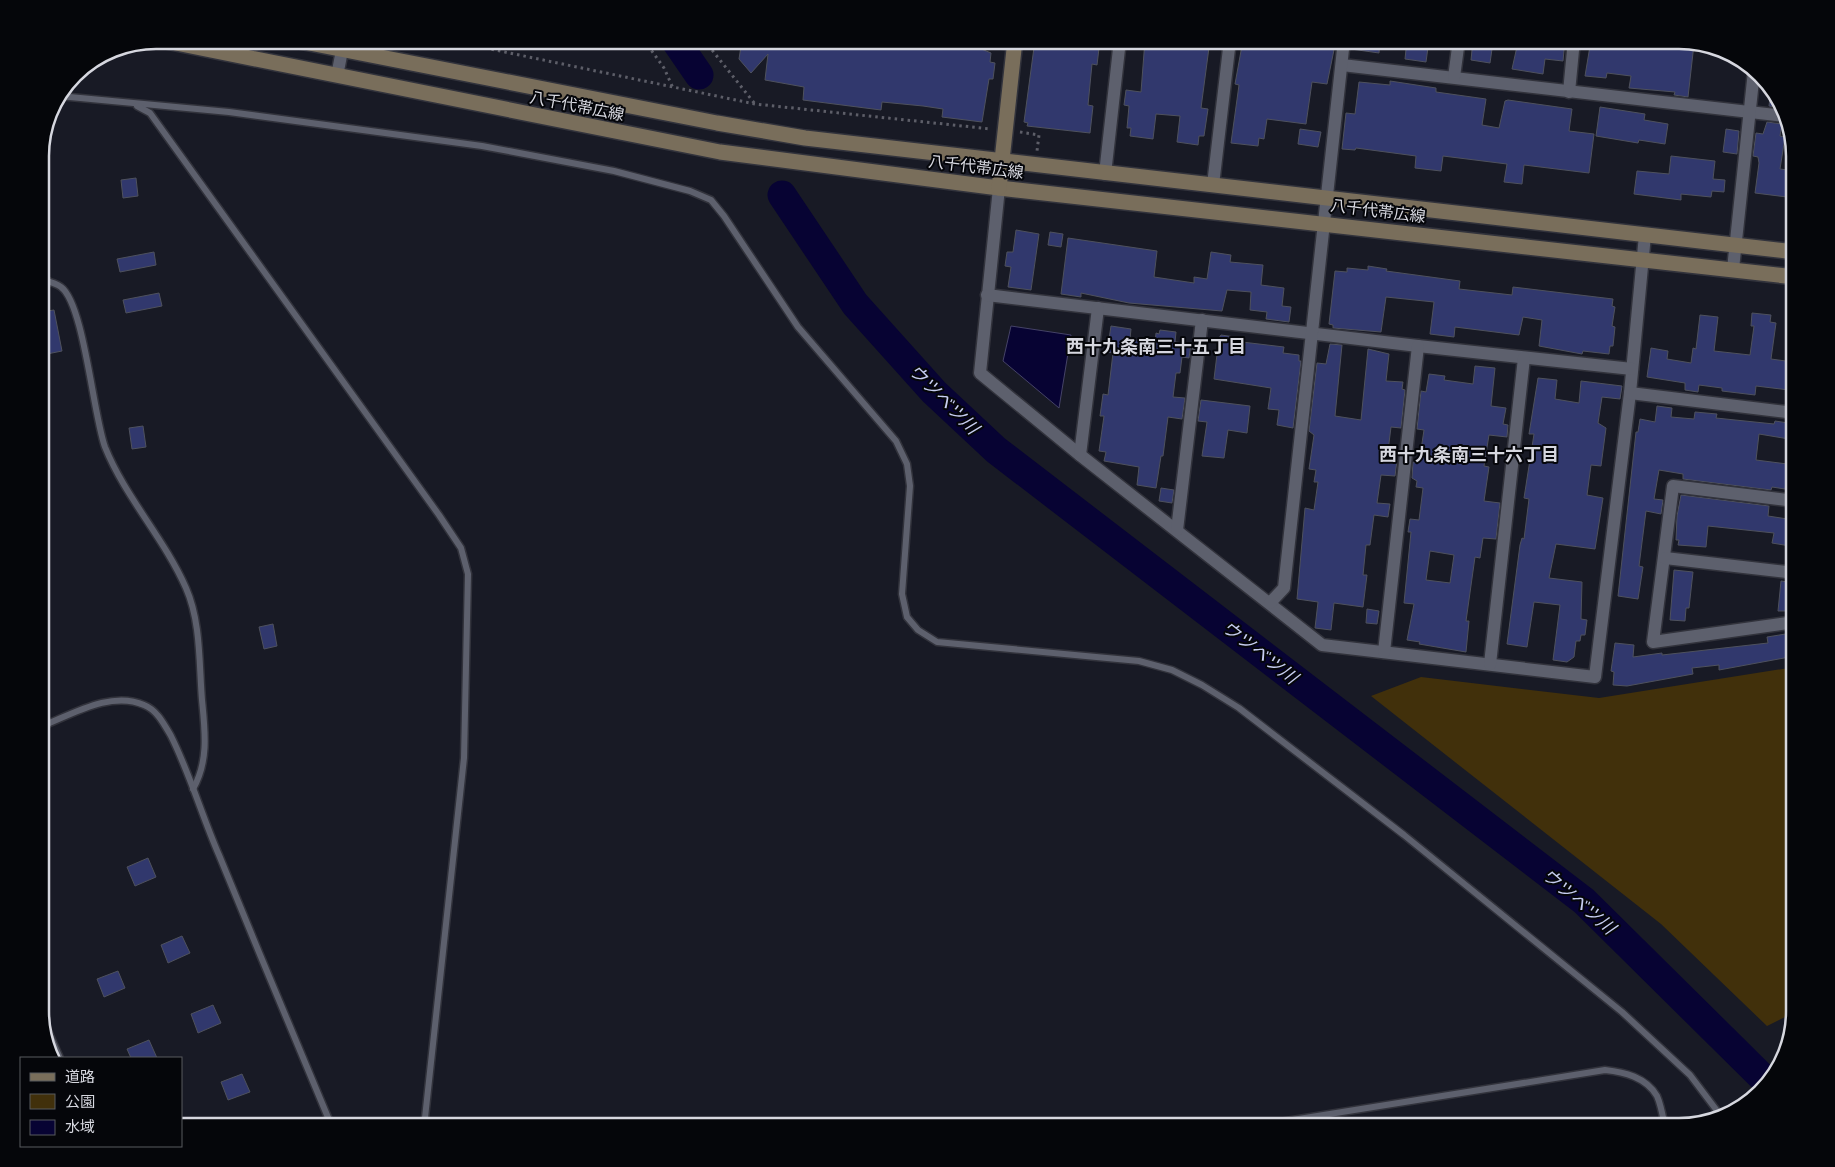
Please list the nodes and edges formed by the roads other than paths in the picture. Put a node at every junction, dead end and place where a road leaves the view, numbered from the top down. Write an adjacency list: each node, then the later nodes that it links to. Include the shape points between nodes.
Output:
1 (204, 49): 11 (main road, 八千代帯広線)
2 (342, 49): 11 (street)
3 (363, 49): 19 (main road, 八千代帯広線, via 786,134)
4 (1014, 49): 19 (main road)
5 (1119, 49): 20 (street)
6 (1229, 49): 21 (street)
7 (1343, 49): 10 (street)
8 (1458, 49): 12 (street)
9 (1573, 49): 14 (street)
10 (1342, 65): 12 (street); 23 (street)
11 (337, 76): 22 (main road, 八千代帯広線, via 720,152)
12 (1454, 77): 14 (street)
13 (1753, 78): 17 (street)
14 (1568, 92): 17 (street)
15 (67, 97): 16 (lane)
16 (132, 104): 54 (lane, via 229,112 482,146 614,171 690,191 711,200 798,327 896,441 907,464 910,486 902,594 907,617 918,630 937,642 1139,661 1172,670 1202,685 1239,708 1404,835 1622,1012 1690,1074); 56 (lane, via 150,113 461,548 468,574 464,758)
17 (1749, 112): 18 (street); 26 (street)
18 (1778, 115)
19 (1002, 161): 20 (main road, 八千代帯広線); 22 (main road)
20 (1105, 174): 21 (main road, 八千代帯広線)
21 (1213, 185): 23 (main road, 八千代帯広線)
22 (999, 188): 24 (main road, 八千代帯広線); 32 (street)
23 (1326, 197): 24 (street); 25 (main road, 八千代帯広線)
24 (1324, 223): 28 (main road, 八千代帯広線); 35 (street)
25 (1645, 235): 26 (main road, 八千代帯広線); 28 (street)
26 (1736, 245): 27 (main road, 八千代帯広線); 29 (street)
27 (1786, 251)
28 (1643, 260): 29 (main road, 八千代帯広線); 38 (street)
29 (1733, 269): 30 (main road, 八千代帯広線)
30 (1786, 275)
31 (49, 283): 51 (lane, via 62,288 76,310 105,446 169,556 195,614 206,742 201,775)
32 (987, 295): 33 (street); 41 (street, via 980,373)
33 (1098, 308): 34 (street); 41 (street)
34 (1202, 320): 35 (street); 43 (street)
35 (1311, 334): 36 (street); 46 (street, via 1284,588)
36 (1418, 346): 37 (street); 48 (street)
37 (1524, 358): 38 (street); 49 (street)
38 (1632, 369): 39 (street)
39 (1630, 393): 40 (street); 49 (street, via 1595,677)
40 (1786, 411)
41 (1080, 455): 43 (street)
42 (1786, 500): 44 (street, via 1673,486)
43 (1177, 530): 46 (street)
44 (1665, 558): 45 (street); 47 (street, via 1653,642)
45 (1786, 572)
46 (1270, 603): 48 (street, via 1322,645)
47 (1786, 623)
48 (1384, 652): 49 (street)
49 (1490, 664)
50 (49, 723): 51 (lane, via 109,700 146,705 157,714 171,736)
51 (193, 789): 55 (lane)
52 (54, 1044): 53 (lane)
53 (60, 1057)
54 (1718, 1111)
55 (328, 1118)
56 (425, 1118)
57 (1304, 1118): 58 (lane, via 1605,1070 1623,1072 1644,1082 1657,1096)
58 (1663, 1118)

